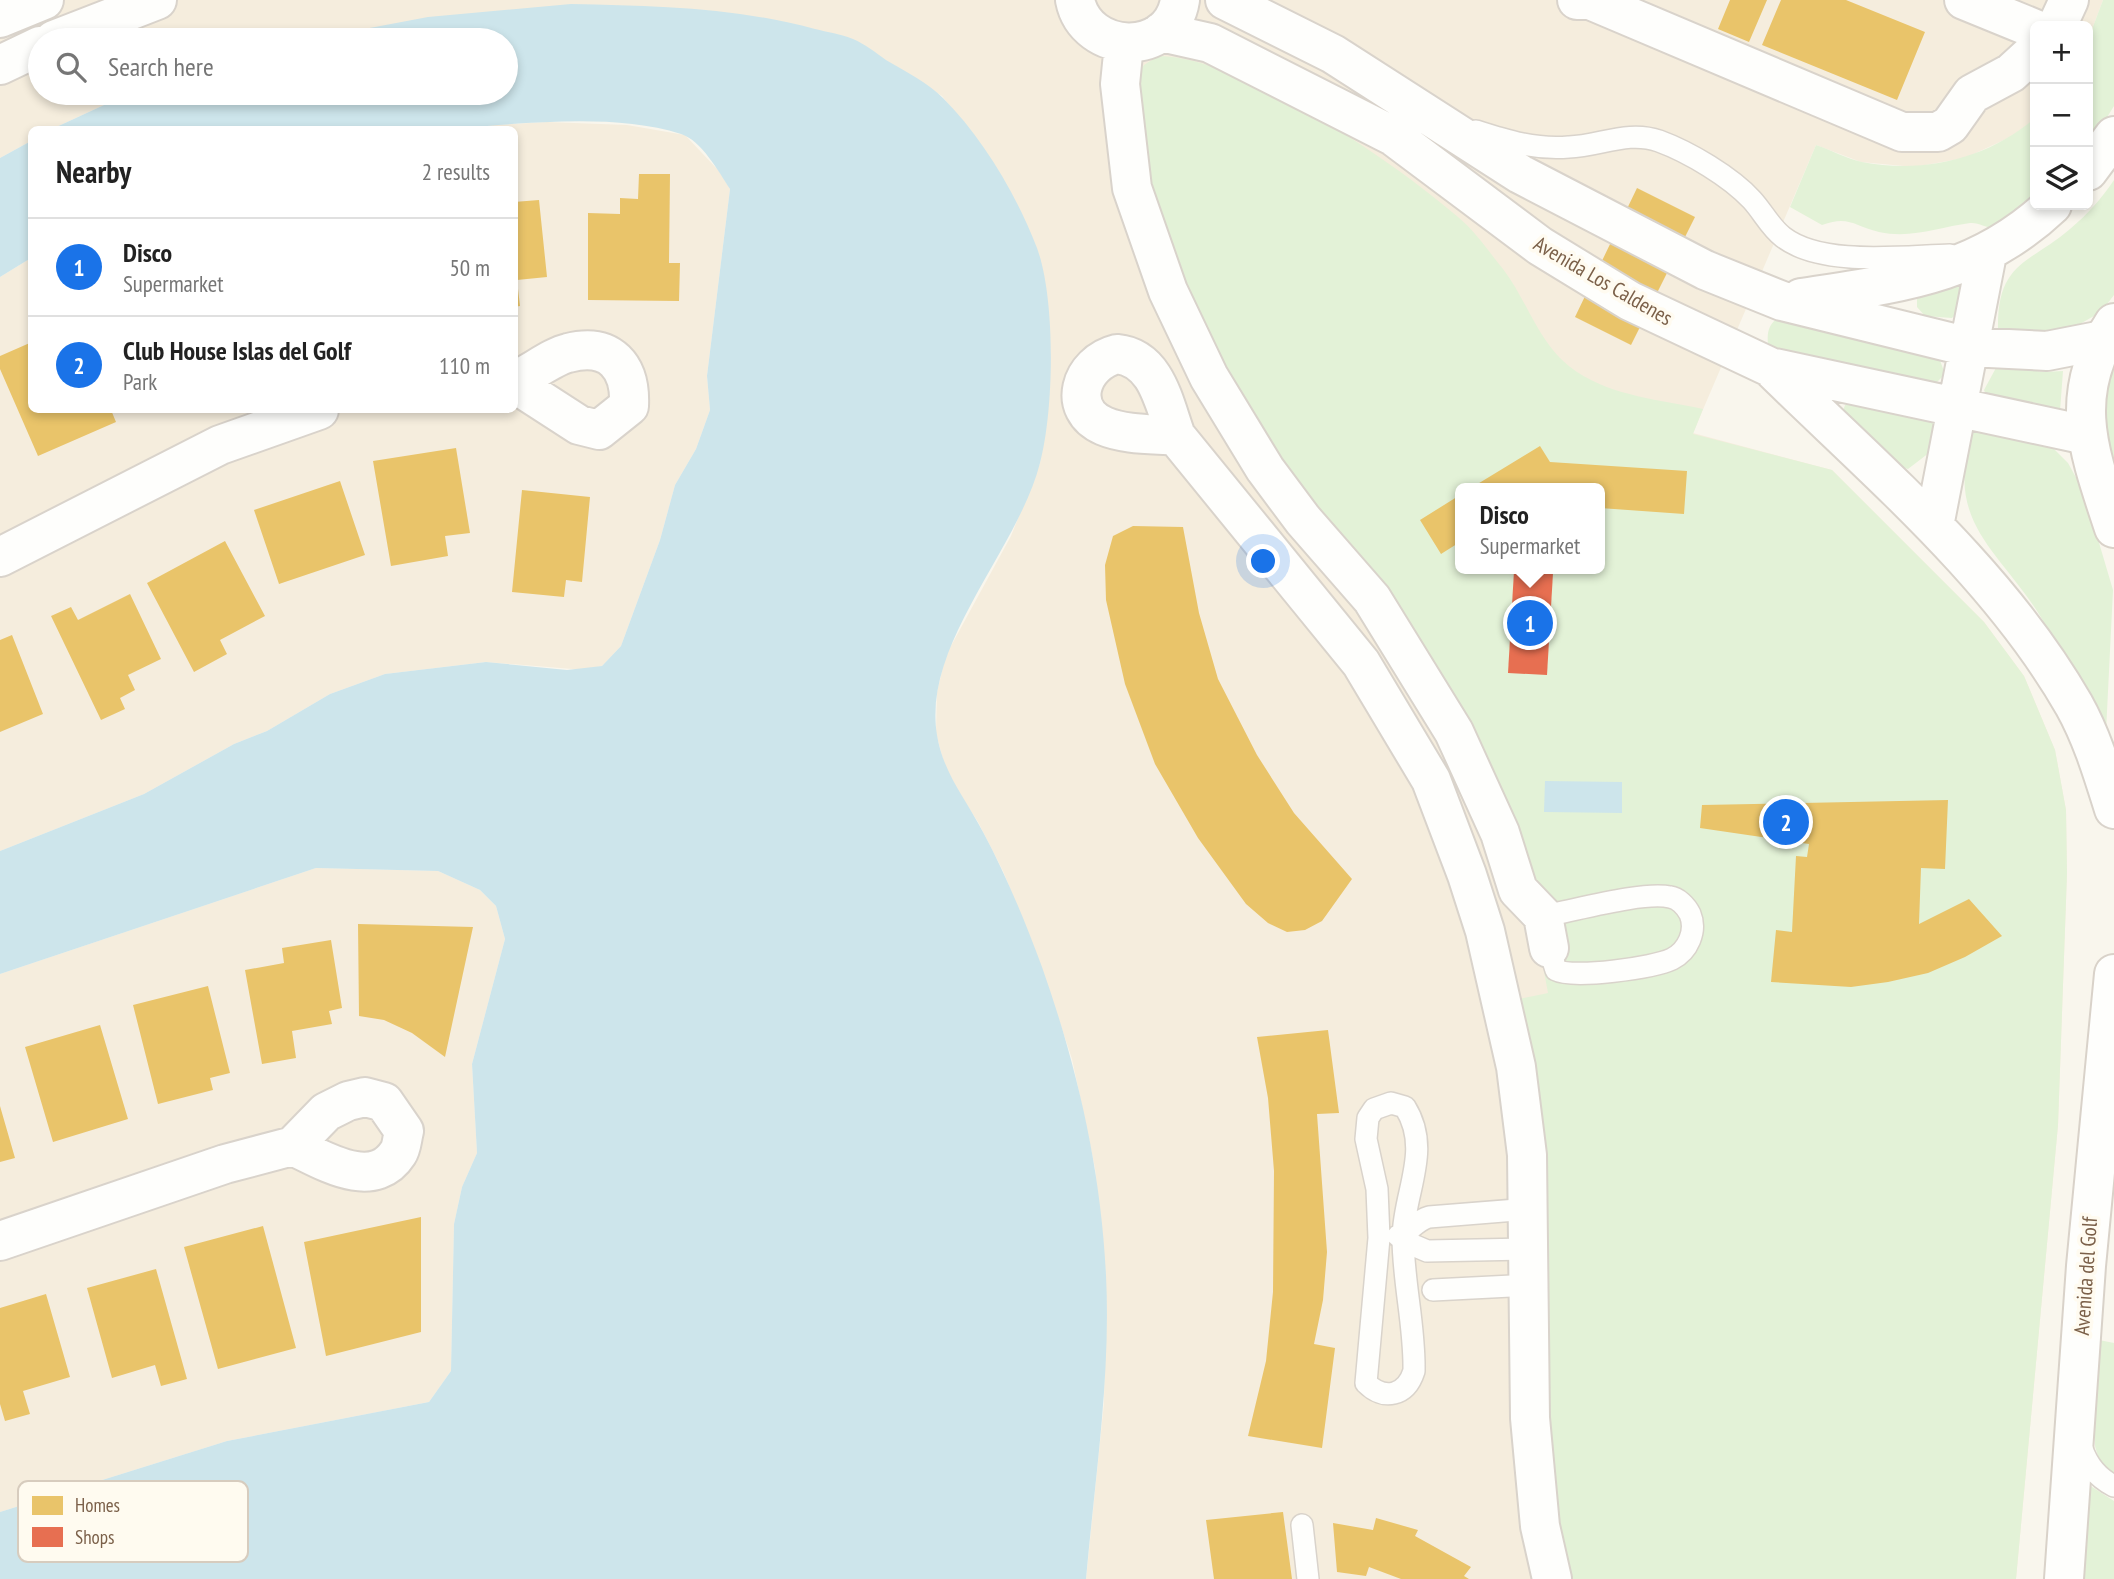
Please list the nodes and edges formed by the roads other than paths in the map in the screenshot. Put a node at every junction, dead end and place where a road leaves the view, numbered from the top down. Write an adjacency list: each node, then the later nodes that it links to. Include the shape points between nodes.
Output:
1 (44, 0): 10 (street)
2 (157, 0): 13 (street)
3 (1181, 0): 14 (street, via 1173,20)
4 (1225, 0): 19 (street, via 1333,54)
5 (1577, 0): 6 (street)
6 (1590, 0): 17 (street, via 1902,132 1938,132 1950,125 1972,94 2011,73)
7 (1964, 0): 12 (street)
8 (2069, 0): 11 (street)
9 (1072, 3): 15 (street, via 1095,32)
10 (0, 18)
11 (2059, 21)
12 (2030, 27)
13 (85, 28)
14 (1161, 32): 15 (street); 27 (street, Avenida Los Caldenes, via 1210,43 1393,136 1540,246 1630,301)
15 (1124, 44): 36 (street, via 1120,84 1132,187 1168,291 1209,377 1265,469 1372,598 1454,732 1500,833 1518,890)
16 (28, 52): 18 (street)
17 (2030, 56)
18 (0, 65)
19 (1434, 117): 23 (lane, via 1543,148 1634,137 1658,141 1731,179 1784,238 1834,255); 24 (street, via 1520,174 1605,220)
20 (2114, 136): 21 (street)
21 (2093, 164)
22 (2047, 210): 23 (street)
23 (1987, 254): 24 (street, via 1908,281); 26 (street)
24 (1782, 302): 26 (street)
25 (2108, 332): 26 (street, via 2047,351); 31 (street, via 2091,368 2085,396)
26 (1969, 347): 28 (street)
27 (1770, 367): 28 (street, Avenida Los Caldenes); 32 (street)
28 (1958, 406): 31 (street, Avenida Los Caldenes); 32 (street)
29 (311, 413): 34 (street, via 220,445)
30 (1176, 436): 39 (street, via 1361,663 1431,780 1485,931 1516,1067 1527,1154)
31 (2098, 463): 33 (street)
32 (1934, 526): 35 (street, via 2032,639 2075,707)
33 (2114, 528)
34 (0, 557)
35 (2114, 809)
36 (1546, 932): 36 (lane, via 1556,971 1564,975 1671,959 1685,949 1692,934 1690,915 1682,903 1672,897 1652,896)
37 (2114, 974): 43 (street, Avenida del Golf)
38 (293, 1146): 42 (street, via 225,1164)
39 (1528, 1209): 40 (lane, via 1429,1217 1416,1221); 44 (street)
40 (1403, 1235): 41 (lane); 41 (lane, via 1418,1141 1405,1107 1391,1103 1374,1109 1366,1139 1377,1189); 41 (lane, via 1414,1371 1402,1391 1387,1395 1366,1383); 44 (lane, via 1427,1251)
41 (1379, 1238)
42 (0, 1241)
43 (2086, 1266): 46 (street, via 2099,1300); 47 (street, Avenida del Golf)
44 (1529, 1267): 45 (lane); 51 (street, via 1530,1418 1541,1526)
45 (1433, 1290)
46 (2114, 1310)
47 (2075, 1423): 48 (lane, via 2083,1455 2095,1473); 52 (street, Avenida del Golf)
48 (2114, 1486)
49 (1302, 1524): 50 (lane)
50 (1308, 1579)
51 (1552, 1579)
52 (2064, 1579)

